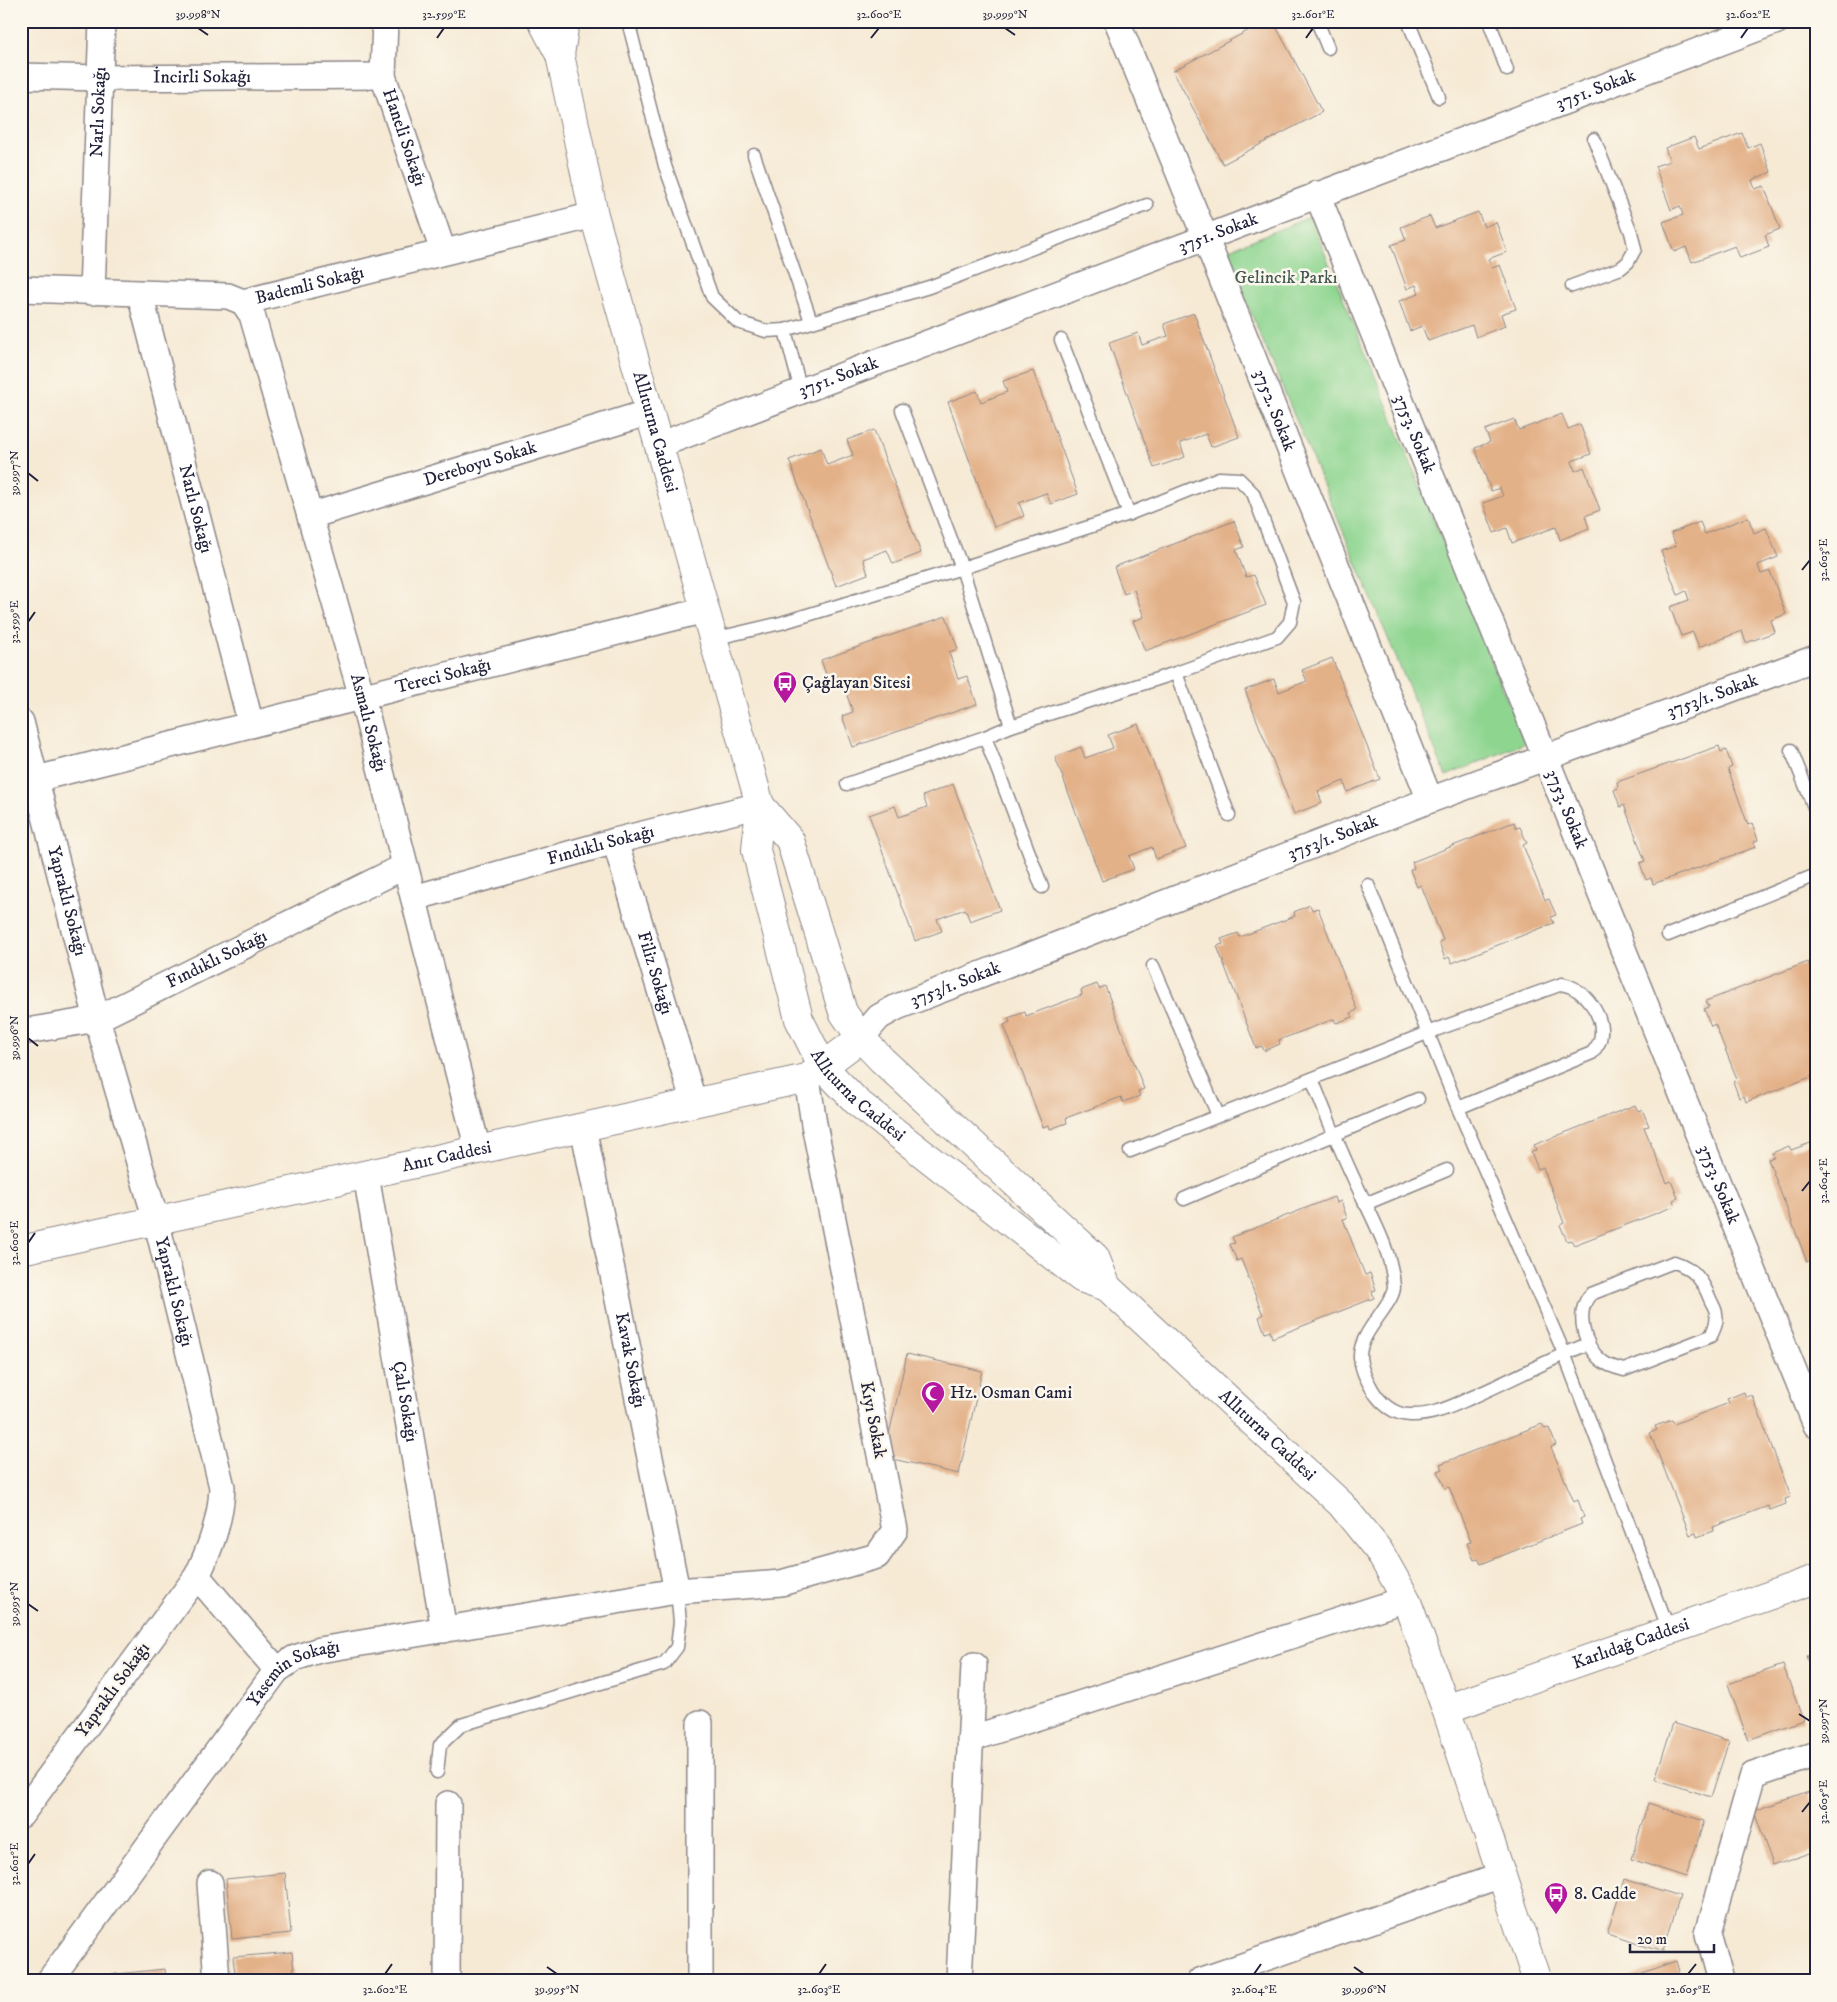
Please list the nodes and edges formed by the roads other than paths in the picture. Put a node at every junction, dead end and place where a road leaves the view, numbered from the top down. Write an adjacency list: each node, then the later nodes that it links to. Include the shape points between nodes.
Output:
1 (102, 21): 16 (street, Narlı Sokağı)
2 (386, 21): 15 (street, Haneli Sokağı)
3 (542, 21): 12 (main road, Allıturna Caddesi)
4 (565, 21): 12 (main road, Allıturna Caddesi)
5 (628, 21): 31 (lane, via 665,166 712,297 738,322 766,331)
6 (1117, 21): 23 (street, 3752. Sokak)
7 (1317, 21): 11 (lane)
8 (1408, 21): 17 (lane)
9 (1489, 21): 13 (lane)
10 (1777, 21): 20 (street, 3751. Sokak)
11 (1328, 48)
12 (560, 55): 22 (main road, Allıturna Caddesi)
13 (1507, 70)
14 (21, 76): 16 (street, İncirli Sokağı)
15 (383, 76): 16 (street, İncirli Sokağı); 24 (street, Haneli Sokağı)
16 (100, 78): 27 (street, Narlı Sokağı)
17 (1439, 97)
18 (1594, 139): 25 (lane, via 1635,249 1621,268)
19 (754, 155): 30 (lane)
20 (1317, 194): 23 (street, 3751. Sokak); 50 (street, 3753. Sokak)
21 (1147, 205): 30 (lane, via 929,287)
22 (594, 215): 24 (street, Bademli Sokağı); 35 (main road, Allıturna Caddesi)
23 (1205, 237): 33 (street, 3751. Sokak); 53 (street, 3752. Sokak)
24 (443, 251): 29 (street, Bademli Sokağı)
25 (1572, 286)
26 (21, 289): 27 (street, Bademli Sokağı)
27 (92, 292): 28 (street, Bademli Sokağı)
28 (140, 294): 29 (street, Bademli Sokağı, via 228,296); 46 (street, Narlı Sokağı)
29 (243, 302): 38 (street, Asmalı Sokağı, via 252,315)
30 (811, 321): 31 (lane)
31 (785, 330): 33 (lane)
32 (1061, 340): 37 (lane)
33 (801, 392): 36 (street, 3751. Sokak)
34 (902, 410): 39 (lane)
35 (650, 412): 36 (main road, Allıturna Caddesi); 38 (street, Dereboyu Sokak)
36 (659, 445): 40 (main road, Allıturna Caddesi)
37 (1129, 514): 39 (lane); 43 (lane, via 1219,478 1238,479 1253,493 1294,602 1290,622 1278,637)
38 (310, 516): 44 (street, Asmalı Sokağı)
39 (962, 568): 41 (lane, via 781,623); 47 (lane)
40 (705, 610): 41 (main road, Allıturna Caddesi); 44 (street, Tereci Sokağı)
41 (713, 639): 54 (main road, Allıturna Caddesi)
42 (1816, 658): 50 (street, 3753/1. Sokak)
43 (1176, 673): 47 (lane); 56 (lane)
44 (362, 696): 46 (street, Tereci Sokağı); 58 (street, Asmalı Sokağı)
45 (21, 722): 51 (street, Yapraklı Sokağı)
46 (251, 725): 51 (street, Tereci Sokağı)
47 (1012, 726): 48 (lane)
48 (985, 737): 52 (lane); 61 (lane)
49 (1791, 750): 55 (lane)
50 (1546, 758): 53 (street, 3753/1. Sokak); 88 (street, 3753. Sokak)
51 (36, 779): 65 (street, Yapraklı Sokağı)
52 (847, 784)
53 (1430, 800): 68 (street, 3753/1. Sokak, via 897,1007 879,1017)
54 (760, 805): 57 (street, Fındıklı Sokağı); 68 (main road, Allıturna Caddesi, via 790,840 843,1012); 69 (main road, Allıturna Caddesi, via 756,850 799,1019 816,1055)
55 (1816, 812)
56 (1229, 815)
57 (616, 841): 62 (street, Fındıklı Sokağı); 72 (street, Filiz Sokağı)
58 (405, 866): 62 (street, Asmalı Sokağı); 65 (street, Fındıklı Sokağı)
59 (1816, 875): 63 (lane)
60 (1368, 885): 67 (lane)
61 (1042, 886)
62 (414, 898): 77 (street, Asmalı Sokağı)
63 (1668, 935)
64 (1153, 966): 74 (lane)
65 (97, 1019): 66 (street, Fındıklı Sokağı); 83 (street, Yapraklı Sokağı)
66 (21, 1032)
67 (1427, 1033): 70 (lane); 73 (lane); 73 (lane, via 1562,984 1572,986 1596,1011 1601,1028 1600,1041 1592,1053)
68 (861, 1038): 69 (main road, Anıt Caddesi); 85 (main road, Allıturna Caddesi, via 1095,1257)
69 (816, 1072): 72 (main road, Anıt Caddesi); 85 (main road, Allıturna Caddesi, via 1081,1278); 91 (street, Kıyı Sokak, via 814,1124 895,1530 877,1556 781,1583)
70 (1312, 1079): 74 (lane); 76 (lane)
71 (1418, 1099): 76 (lane)
72 (694, 1103): 75 (main road, Anıt Caddesi)
73 (1458, 1108): 87 (lane)
74 (1218, 1115): 78 (lane)
75 (583, 1127): 77 (main road, Anıt Caddesi); 91 (street, Kavak Sokağı)
76 (1334, 1136): 81 (lane); 82 (lane)
77 (478, 1150): 80 (main road, Anıt Caddesi)
78 (1130, 1151)
79 (1448, 1170): 82 (lane)
80 (366, 1175): 83 (main road, Anıt Caddesi); 93 (street, Çalı Sokağı)
81 (1184, 1199)
82 (1365, 1204): 87 (lane, via 1383,1244 1394,1289 1386,1306 1370,1326 1360,1355 1362,1372 1389,1409 1409,1416 1436,1413)
83 (156, 1220): 84 (main road, Anıt Caddesi); 89 (street, Yapraklı Sokağı, via 222,1487 218,1523)
84 (21, 1250)
85 (1108, 1287): 92 (main road, Allıturna Caddesi, via 1341,1504 1380,1550)
86 (1588, 1344): 86 (lane, via 1582,1310 1591,1294 1674,1262 1698,1276 1716,1313 1716,1325 1710,1336 1624,1370 1601,1360); 87 (lane)
87 (1564, 1354): 94 (lane)
88 (1816, 1425)
89 (197, 1576): 96 (street); 103 (street, Yapraklı Sokağı)
90 (1816, 1579): 94 (main road, Karlıdağ Caddesi)
91 (677, 1591): 93 (street, Yasemin Sokağı); 101 (lane, via 680,1622 677,1647 664,1664 461,1724 440,1745)
92 (1406, 1599): 97 (main road); 99 (street)
93 (444, 1630): 96 (street, Yasemin Sokağı, via 320,1650 295,1658)
94 (1670, 1630): 97 (main road, Karlıdağ Caddesi)
95 (974, 1665): 99 (street)
96 (277, 1670): 106 (street, Yasemin Sokağı)
97 (1446, 1709): 104 (main road)
98 (700, 1723): 109 (street)
99 (970, 1739): 110 (street)
100 (1816, 1754): 113 (street, via 1753,1775 1708,1933)
101 (436, 1772)
102 (448, 1804): 108 (street)
103 (21, 1815)
104 (1501, 1875): 111 (street); 112 (main road)
105 (210, 1882): 107 (street)
106 (49, 1981)
107 (217, 1981)
108 (447, 1981)
109 (700, 1981)
110 (959, 1981)
111 (1200, 1981)
112 (1537, 1981)
113 (1720, 1981)

